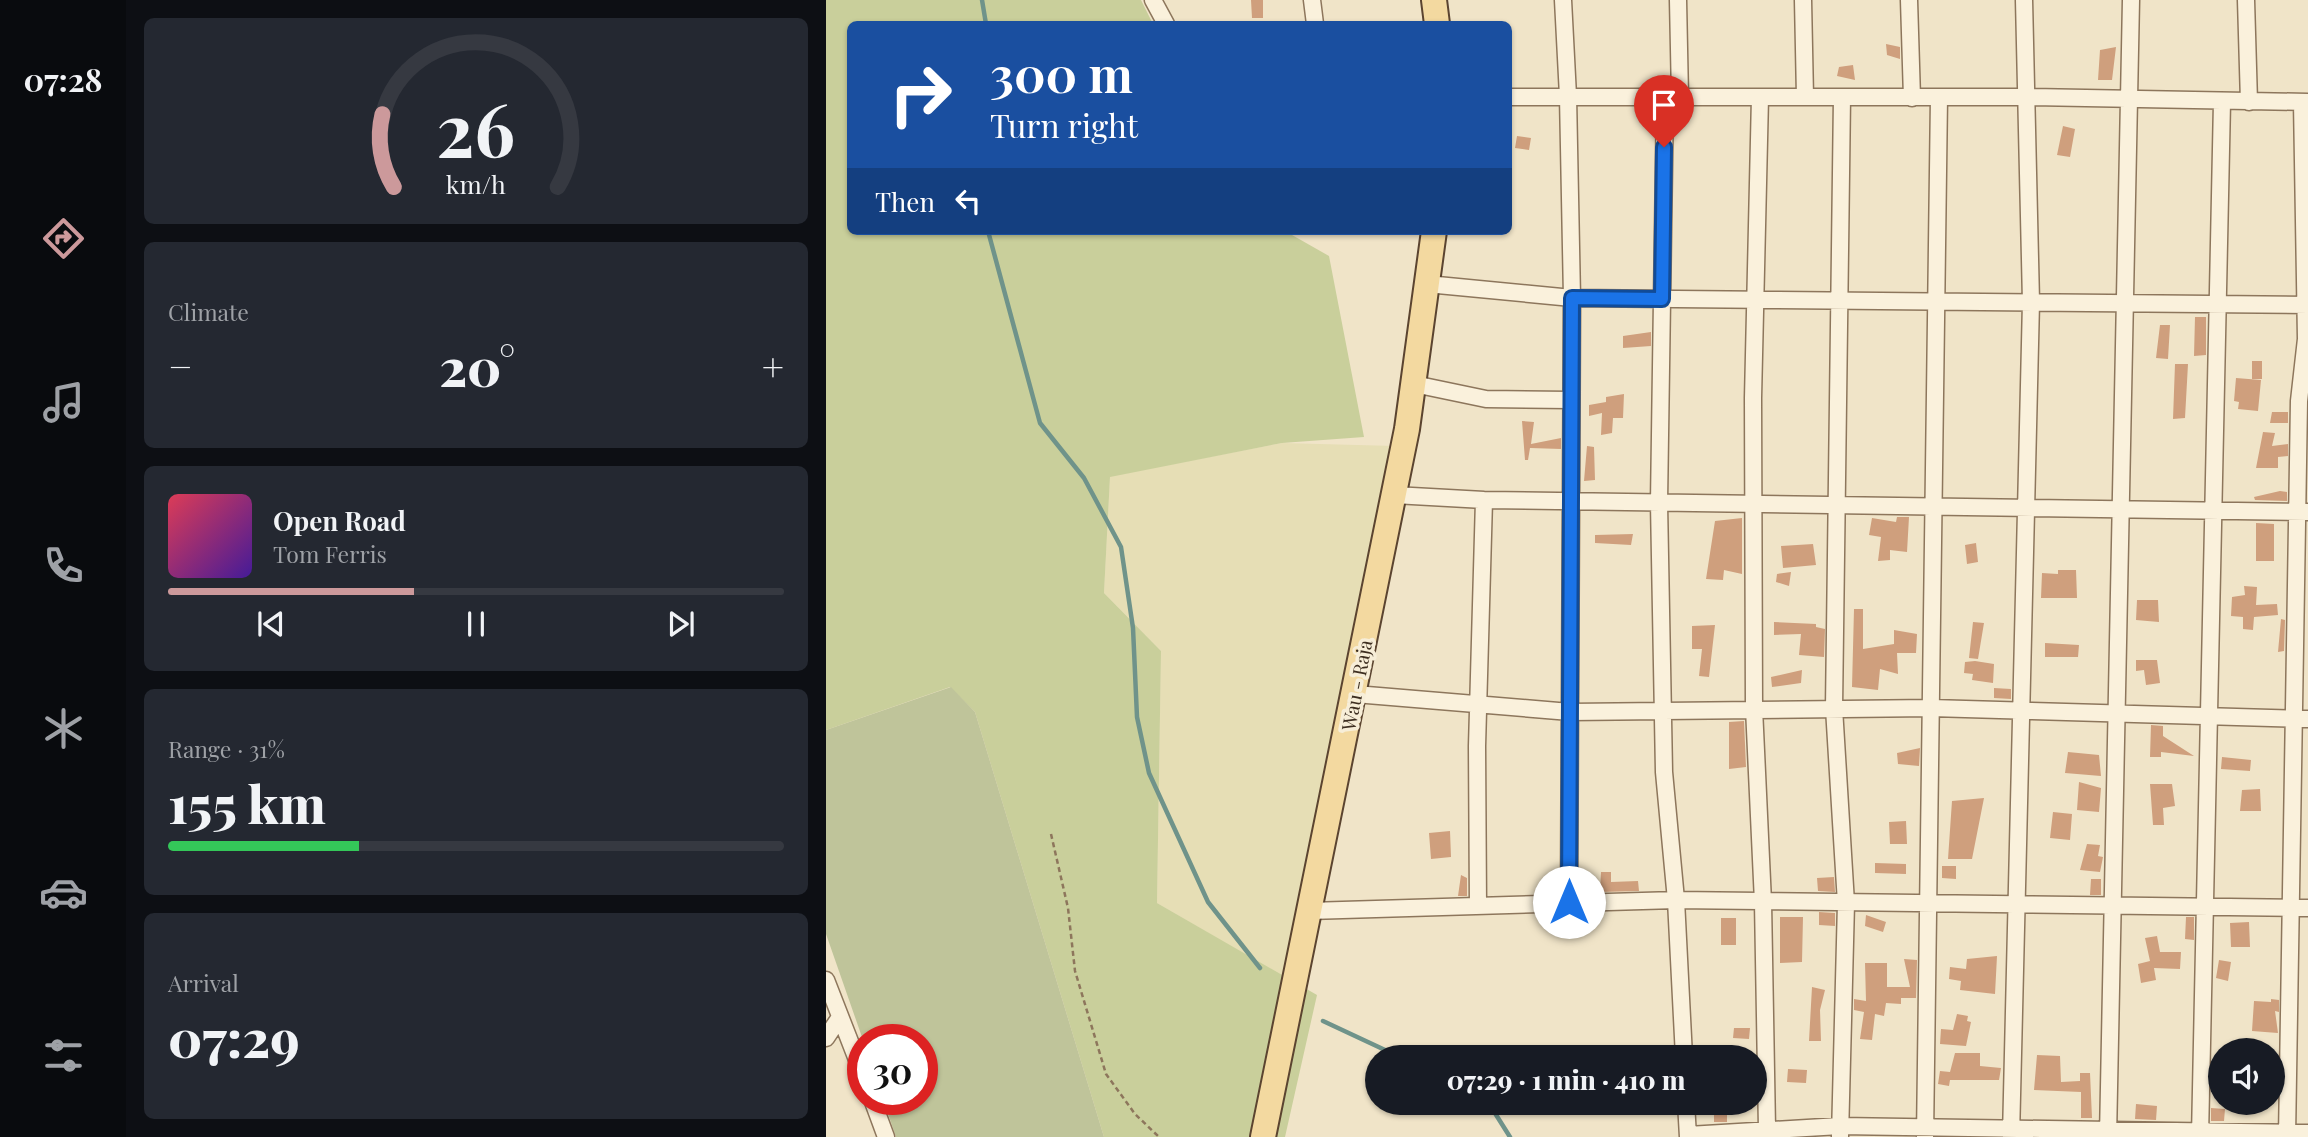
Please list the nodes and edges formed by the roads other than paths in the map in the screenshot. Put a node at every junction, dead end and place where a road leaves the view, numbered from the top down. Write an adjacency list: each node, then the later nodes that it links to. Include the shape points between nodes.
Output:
1 (1153, 0): 11 (street)
2 (1312, 0): 12 (street)
3 (1434, 0): 13 (main road)
4 (1563, 0): 14 (street)
5 (1678, 0): 16 (street)
6 (1803, 0): 18 (street)
7 (1909, 0): 22 (street)
8 (2024, 0): 21 (street)
9 (2131, 0): 23 (street)
10 (2246, 0): 25 (street)
11 (1164, 21)
12 (1315, 21)
13 (1437, 21)
14 (1568, 96): 15 (street); 16 (street); 29 (street)
15 (1512, 97)
16 (1672, 97): 17 (street); 30 (street)
17 (1760, 97): 18 (street); 31 (street)
18 (1805, 97): 19 (street)
19 (1842, 97): 22 (street); 32 (street)
20 (1939, 97): 21 (street); 22 (street); 33 (street)
21 (2028, 97): 23 (street); 34 (street)
22 (1912, 98)
23 (2131, 102): 24 (street); 35 (street)
24 (2221, 102): 25 (street); 36 (street)
25 (2249, 102): 26 (street)
26 (2305, 102): 37 (street)
27 (1433, 235): 28 (main road, Wau - Raja)
28 (1427, 284): 29 (street); 38 (main road, Wau - Raja)
29 (1572, 298): 30 (street); 39 (street)
30 (1662, 299): 31 (street); 43 (street)
31 (1756, 299): 32 (street); 44 (street)
32 (1839, 300): 33 (street); 45 (street)
33 (1936, 301): 34 (street); 46 (street)
34 (2031, 302): 35 (street); 47 (street)
35 (2123, 303): 36 (street); 48 (street)
36 (2217, 304): 37 (street); 49 (street)
37 (2307, 304): 50 (street)
38 (1414, 384): 39 (street, via 1486,398); 40 (main road, Wau - Raja)
39 (1570, 400): 42 (street)
40 (1394, 495): 41 (street); 51 (main road, Wau - Raja)
41 (1484, 500): 42 (street); 52 (street)
42 (1569, 501): 43 (street); 58 (street)
43 (1659, 503): 44 (street); 56 (street)
44 (1753, 504): 45 (street); 53 (street)
45 (1837, 505): 46 (street); 54 (street)
46 (1933, 507): 47 (street); 55 (street)
47 (2026, 508): 48 (street); 57 (street)
48 (2119, 509): 49 (street); 59 (street)
49 (2213, 511): 50 (street); 60 (street)
50 (2303, 512): 61 (street)
51 (1355, 694): 52 (street); 73 (main road, Wau - Raja)
52 (1479, 705): 58 (street); 68 (street)
53 (1754, 708): 54 (street); 56 (street); 64 (street)
54 (1834, 708): 55 (street); 65 (street)
55 (1931, 708): 57 (street); 66 (street)
56 (1664, 709): 58 (street); 62 (street, via 1664,772)
57 (2021, 710): 59 (street); 67 (street)
58 (1570, 712): 63 (street)
59 (2116, 712): 60 (street); 69 (street)
60 (2209, 714): 61 (street); 70 (street)
61 (2302, 718): 71 (street)
62 (1676, 900): 63 (street); 64 (street); 78 (street)
63 (1569, 902): 68 (street)
64 (1763, 902): 65 (street); 81 (street)
65 (1846, 903): 66 (street); 82 (street)
66 (1928, 903): 67 (street); 83 (street)
67 (2016, 905): 69 (street); 84 (street)
68 (1478, 906): 73 (street)
69 (2112, 906): 70 (street); 85 (street)
70 (2205, 907): 71 (street); 87 (street)
71 (2291, 908): 72 (street); 88 (street)
72 (2308, 908)
73 (1309, 911): 91 (main road, Wau - Raja)
74 (826, 980): 75 (street)
75 (840, 1017): 76 (street); 77 (street)
76 (847, 1035)
77 (826, 1038)
78 (1683, 1045)
79 (878, 1115): 90 (street)
80 (1687, 1115): 89 (street)
81 (1767, 1129): 82 (street); 89 (street)
82 (1840, 1131): 83 (street)
83 (1925, 1132): 84 (street)
84 (2011, 1132): 85 (street)
85 (2108, 1133): 87 (street)
86 (2308, 1133): 88 (street)
87 (2200, 1134): 88 (street)
88 (2288, 1135)
89 (1688, 1136)
90 (887, 1137)
91 (1263, 1137)

